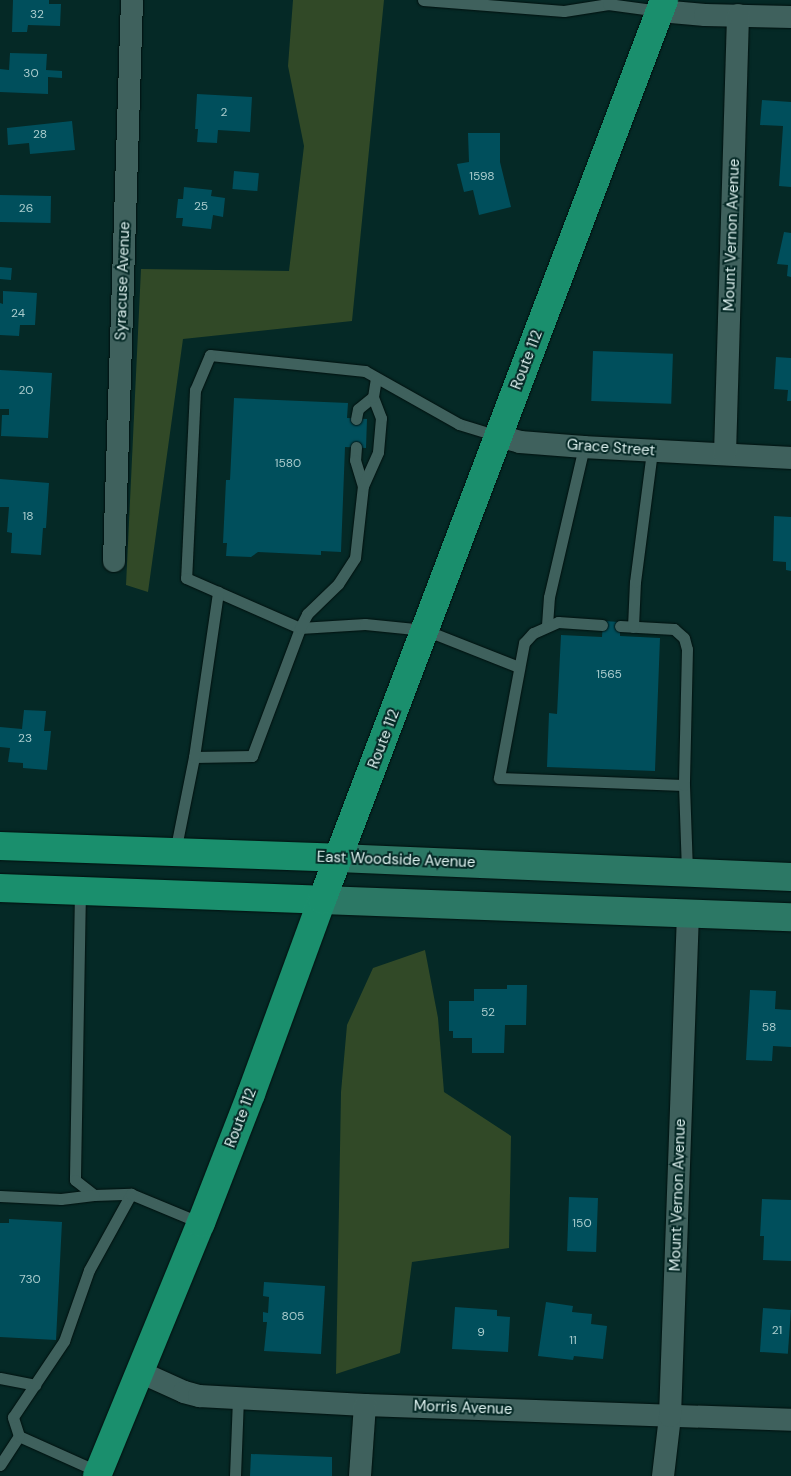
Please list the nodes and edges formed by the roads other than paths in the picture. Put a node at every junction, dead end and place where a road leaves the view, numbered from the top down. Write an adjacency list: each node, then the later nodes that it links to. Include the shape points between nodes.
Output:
1 (132, 0): 16 (street, Syracuse Avenue)
2 (423, 0): 3 (lane, via 564,10 608,4)
3 (662, 5): 4 (street); 9 (main road, Route 112)
4 (738, 15): 5 (street); 13 (street, Mount Vernon Avenue)
5 (791, 17)
6 (376, 378): 7 (lane); 9 (lane, via 459,424); 17 (lane, via 365,372 210,355 195,390 186,578)
7 (372, 397): 8 (lane, via 358,409); 15 (lane, via 381,418 378,452)
8 (356, 418)
9 (498, 436): 11 (street, Grace Street, via 520,442); 23 (main road, Route 112)
10 (356, 447): 15 (lane, via 355,460)
11 (584, 447): 12 (street, Grace Street); 19 (lane, via 549,597)
12 (652, 451): 13 (street, Grace Street); 21 (lane, via 635,582)
13 (725, 454): 14 (street, Grace Street)
14 (791, 458)
15 (363, 486): 22 (lane, via 355,558 338,584 307,614)
16 (114, 561)
17 (218, 592): 22 (lane); 25 (lane)
18 (602, 625): 19 (lane, via 558,622)
19 (547, 626): 24 (lane, via 524,642)
20 (620, 626): 21 (lane)
21 (633, 627): 26 (lane, via 674,629 684,638 687,649)
22 (300, 628): 23 (lane, via 365,624); 25 (lane, via 252,756)
23 (425, 630): 24 (lane); 29 (main road, Route 112)
24 (519, 666): 26 (lane, via 499,778)
25 (194, 757): 28 (lane)
26 (684, 785): 30 (lane)
27 (0, 846): 28 (main road, East Woodside Avenue)
28 (175, 852): 29 (main road, East Woodside Avenue)
29 (338, 858): 30 (main road, East Woodside Avenue); 34 (main road, Route 112)
30 (687, 872): 31 (main road, East Woodside Avenue)
31 (791, 877)
32 (0, 888): 33 (main road)
33 (80, 890): 34 (main road); 38 (lane, via 75,1180)
34 (322, 900): 35 (main road); 40 (main road, Route 112)
35 (688, 913): 36 (main road); 46 (street, Mount Vernon Avenue)
36 (791, 917)
37 (132, 1194): 38 (lane); 40 (lane); 43 (lane, via 89,1270 64,1341)
38 (94, 1195): 39 (lane, via 61,1199)
39 (0, 1196)
40 (201, 1223): 41 (main road, Route 112)
41 (140, 1372): 44 (street, Morris Avenue, via 199,1396); 50 (main road, Route 112)
42 (0, 1378): 43 (lane)
43 (34, 1385): 48 (lane, via 13,1417)
44 (238, 1398): 45 (street, Morris Avenue); 51 (lane)
45 (365, 1404): 46 (street, Morris Avenue); 52 (street)
46 (670, 1416): 47 (street, Morris Avenue); 53 (street, Mount Vernon Avenue)
47 (791, 1420)
48 (19, 1436): 49 (lane); 50 (lane)
49 (0, 1465)
50 (98, 1474)
51 (235, 1476)
52 (360, 1476)
53 (663, 1476)

